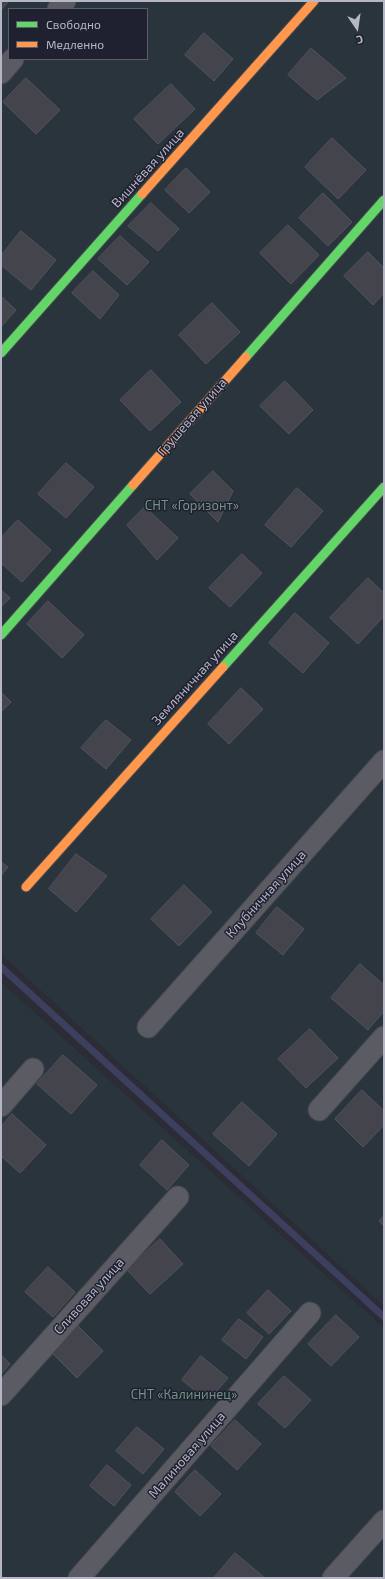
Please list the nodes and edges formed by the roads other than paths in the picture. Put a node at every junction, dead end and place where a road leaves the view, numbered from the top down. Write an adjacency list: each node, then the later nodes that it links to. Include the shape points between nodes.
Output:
1 (314, 1): 5 (street, Вишнёвая улица)
2 (12, 60): 3 (street)
3 (1, 73)
4 (384, 200): 7 (street, Грушевая улица)
5 (1, 353)
6 (384, 487): 9 (street, Земляничная улица)
7 (1, 635)
8 (384, 761): 10 (street, Клубничная улица)
9 (26, 887)
10 (148, 1027)
11 (384, 1037): 14 (street)
12 (33, 1069): 13 (street)
13 (1, 1106)
14 (319, 1110)
15 (178, 1197): 17 (street, Сливовая улица)
16 (310, 1314): 19 (street, Малиновая улица)
17 (1, 1395)
18 (384, 1521): 20 (street)
19 (79, 1578)
20 (333, 1578)

